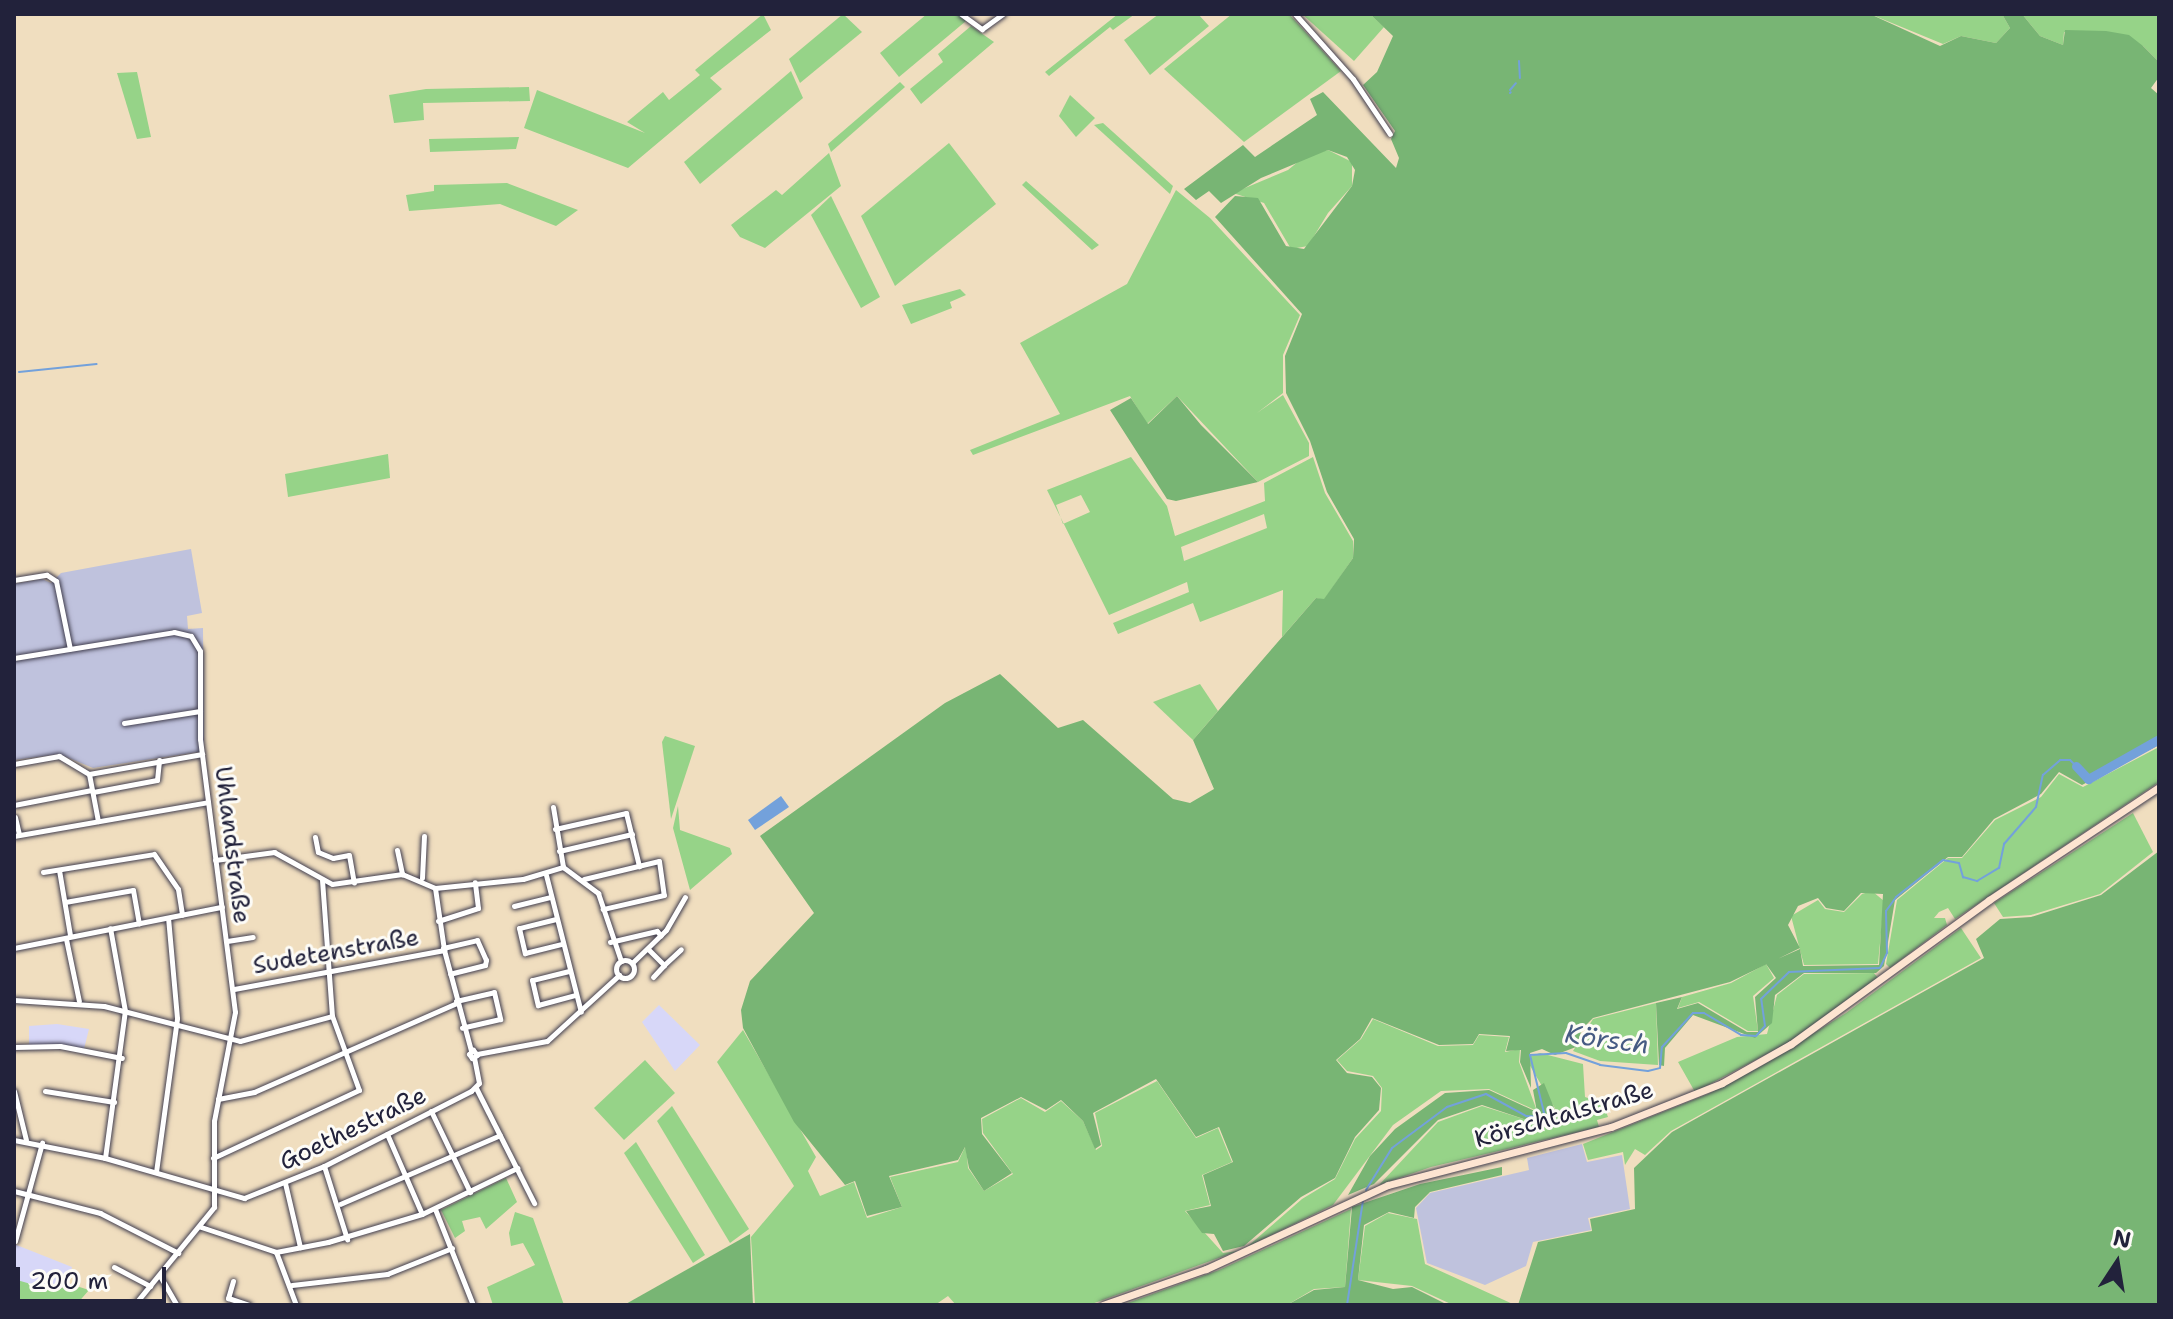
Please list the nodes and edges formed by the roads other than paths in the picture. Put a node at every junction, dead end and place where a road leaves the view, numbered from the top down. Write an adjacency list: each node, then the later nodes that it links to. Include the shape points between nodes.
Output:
1 (961, 14): 2 (street, via 980,29)
2 (1003, 14)
3 (1295, 14): 4 (street, via 1349,75)
4 (1390, 134)
5 (14, 580): 6 (street, via 47,575 56,581)
6 (70, 649): 7 (street); 8 (street, Uhlandstraße, via 186,633 200,651)
7 (14, 658)
8 (200, 711): 9 (street); 10 (street, Uhlandstraße)
9 (124, 723)
10 (202, 754): 11 (street); 16 (street, Uhlandstraße)
11 (159, 760): 13 (street); 15 (street, via 157,780)
12 (14, 764): 13 (street, via 59,756)
13 (89, 774): 15 (street)
14 (2159, 787): 131 (main road, Körschtalstraße, via 1749,1069 1611,1127 1376,1190 1206,1269)
15 (93, 791): 17 (street); 20 (street)
16 (208, 802): 20 (street); 28 (street, Uhlandstraße)
17 (14, 807): 19 (street)
18 (553, 807): 21 (street)
19 (15, 819): 23 (street)
20 (98, 821): 23 (street)
21 (555, 829): 22 (street, via 626,813); 27 (street)
22 (632, 834): 27 (street); 29 (street)
23 (17, 836)
24 (424, 836): 35 (street)
25 (315, 837): 39 (street, via 318,852 333,858 349,855)
26 (397, 850): 33 (street)
27 (559, 851): 30 (street)
28 (215, 860): 37 (street, via 274,852); 45 (street, Uhlandstraße)
29 (639, 866): 36 (street); 46 (street, via 659,861 664,895)
30 (563, 867): 34 (street); 36 (street)
31 (59, 870): 32 (street); 43 (street); 47 (street, via 154,854 178,889)
32 (43, 872)
33 (402, 874): 35 (street); 39 (street)
34 (546, 875): 38 (street); 41 (street)
35 (422, 878): 40 (street)
36 (584, 879): 46 (street, via 598,893)
37 (322, 880): 39 (street); 67 (street)
38 (475, 882): 40 (street); 50 (street, via 478,908)
39 (354, 883)
40 (435, 888): 50 (street)
41 (551, 897): 44 (street); 49 (street)
42 (685, 897): 53 (street)
43 (65, 902): 51 (street, via 133,890); 54 (street)
44 (514, 906)
45 (222, 907): 47 (street); 56 (street, Uhlandstraße)
46 (603, 909): 57 (street)
47 (182, 915): 48 (street)
48 (168, 918): 51 (street); 79 (street)
49 (556, 919): 58 (street); 58 (street, via 519,928 525,953)
50 (438, 921): 60 (street)
51 (139, 923): 52 (street)
52 (110, 928): 54 (street); 76 (street)
53 (661, 936): 57 (street, via 657,931); 61 (street)
54 (68, 937): 59 (street); 74 (street)
55 (253, 937): 56 (street, Uhlandstraße)
56 (227, 941): 71 (street, Uhlandstraße)
57 (610, 942): 63 (street)
58 (562, 944): 66 (street)
59 (14, 948)
60 (444, 949): 67 (street, Sudetenstraße); 68 (street); 68 (street, Sudetenstraße, via 477,940 484,952 485,965)
61 (648, 949): 64 (street); 65 (street)
62 (681, 949): 65 (street)
63 (621, 961): 64 (street); 69 (street)
64 (632, 963): 69 (street, via 631,975)
65 (664, 965): 70 (street)
66 (569, 971): 72 (street); 72 (street, via 532,980 538,1005)
67 (326, 973): 71 (street, Sudetenstraße); 78 (street)
68 (450, 974): 75 (street)
69 (619, 975): 77 (street)
70 (653, 977)
71 (234, 989): 81 (street, Uhlandstraße)
72 (575, 995): 77 (street)
73 (14, 1000): 74 (street)
74 (79, 1001): 76 (street)
75 (457, 1002): 80 (street); 80 (street, via 494,992 500,1019); 83 (street)
76 (125, 1011): 79 (street); 85 (street)
77 (581, 1012): 84 (street, via 537,1046)
78 (332, 1016): 81 (street, via 250,1040); 83 (street)
79 (175, 1027): 81 (street); 102 (street)
80 (462, 1028): 84 (street)
81 (230, 1038): 89 (street, Uhlandstraße)
82 (14, 1047): 85 (street, via 60,1046)
83 (343, 1054): 89 (street, via 254,1092); 99 (street, via 359,1090)
84 (474, 1054): 86 (street)
85 (122, 1058): 90 (street)
86 (476, 1088): 91 (street, Goethestraße); 93 (street)
87 (14, 1091): 95 (street)
88 (45, 1091): 90 (street)
89 (218, 1099): 99 (street, Uhlandstraße)
90 (114, 1102): 98 (street)
91 (431, 1111): 92 (street, Goethestraße); 97 (street)
92 (387, 1134): 100 (street, Goethestraße); 103 (street)
93 (500, 1135): 97 (street); 101 (street)
94 (14, 1140): 95 (street, Goethestraße)
95 (26, 1140): 96 (street, Goethestraße)
96 (42, 1143): 98 (street, Goethestraße); 108 (street)
97 (452, 1156): 103 (street); 107 (street)
98 (105, 1158): 102 (street, Goethestraße)
99 (213, 1158): 105 (street, Uhlandstraße)
100 (324, 1166): 104 (street, Goethestraße); 110 (street)
101 (517, 1168): 107 (street); 109 (street)
102 (156, 1172): 105 (street, Goethestraße)
103 (407, 1179): 110 (street); 112 (street)
104 (285, 1183): 105 (street, Goethestraße, via 244,1198); 116 (street)
105 (214, 1188): 113 (street, Uhlandstraße, via 214,1207)
106 (14, 1191): 108 (street)
107 (470, 1192): 111 (street)
108 (30, 1196): 115 (street); 119 (street, via 100,1213)
109 (534, 1203)
110 (340, 1204): 114 (street)
111 (435, 1209): 112 (street); 117 (street)
112 (422, 1214): 114 (street)
113 (201, 1227): 118 (street); 119 (street)
114 (347, 1239): 116 (street)
115 (15, 1241)
116 (300, 1247): 118 (street)
117 (452, 1248): 123 (street, via 387,1274); 125 (street)
118 (276, 1252): 123 (street)
119 (178, 1253): 121 (street)
120 (114, 1267): 124 (street)
121 (160, 1276): 124 (street); 127 (street)
122 (233, 1281): 128 (street, via 228,1298)
123 (292, 1285): 129 (street)
124 (150, 1286): 126 (street)
125 (473, 1304): 130 (street)
126 (134, 1305)
127 (177, 1305)
128 (249, 1305)
129 (296, 1305)
130 (465, 1305)
131 (1103, 1305)

